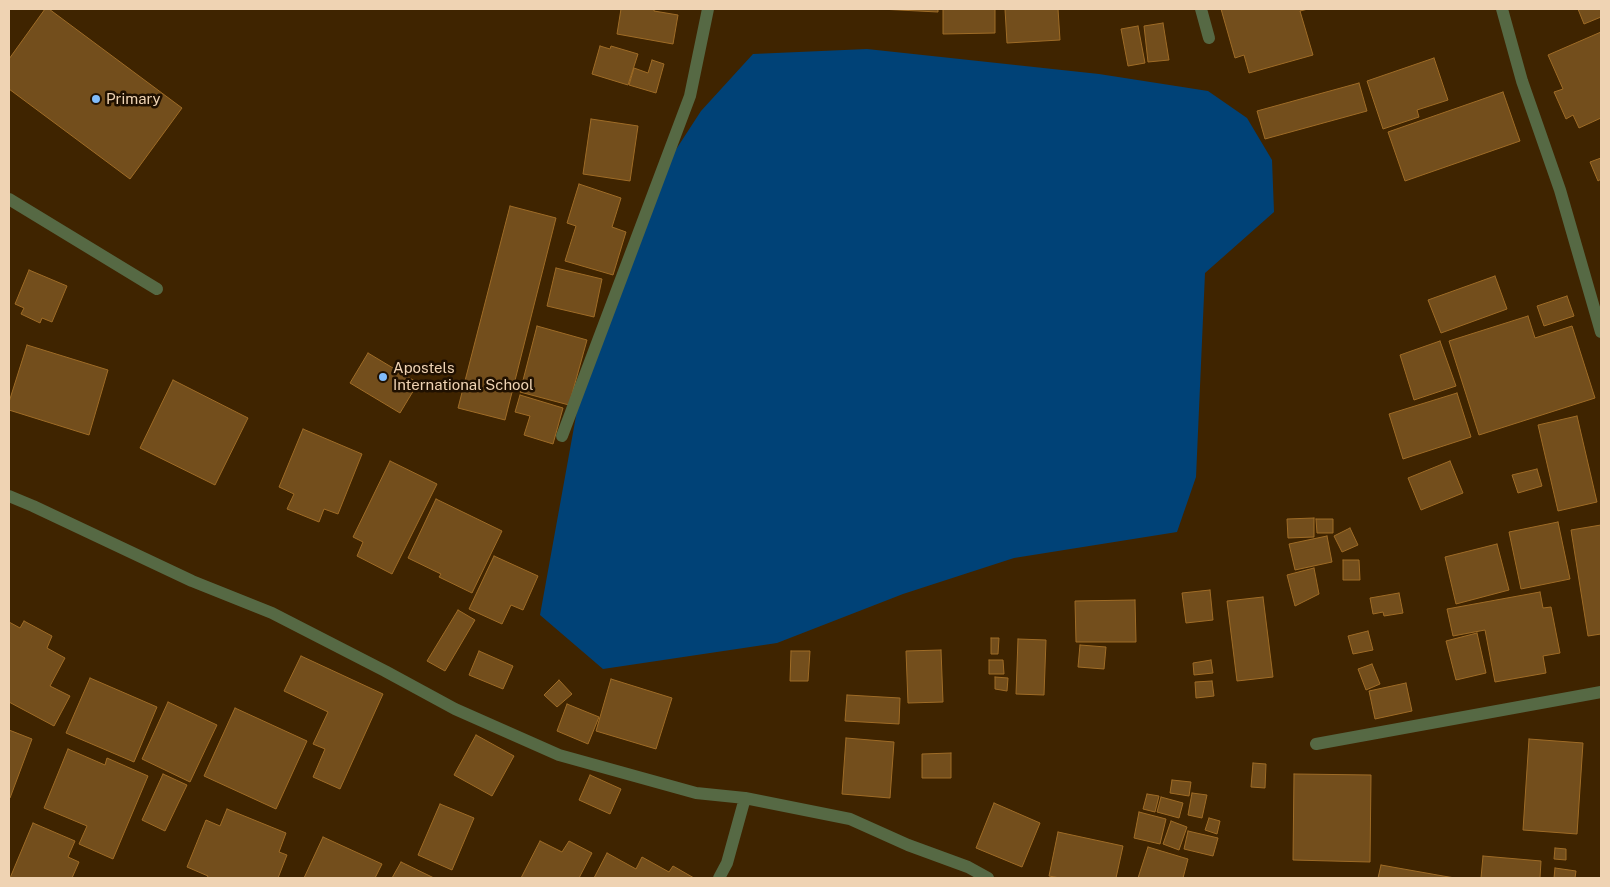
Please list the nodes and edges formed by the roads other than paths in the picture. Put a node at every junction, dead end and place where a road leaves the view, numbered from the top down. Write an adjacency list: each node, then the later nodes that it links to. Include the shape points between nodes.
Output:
1 (708, 9): 8 (street, via 690,96)
2 (1200, 9): 4 (street)
3 (1502, 9): 7 (street)
4 (1209, 38)
5 (9, 200): 6 (street)
6 (157, 288)
7 (1601, 332)
8 (562, 436)
9 (9, 496): 12 (street, via 192,581 272,613 455,709 559,755 696,793)
10 (1601, 692): 11 (street)
11 (1316, 744)
12 (746, 798): 13 (street); 14 (street, via 850,819)
13 (719, 878)
14 (988, 878)

